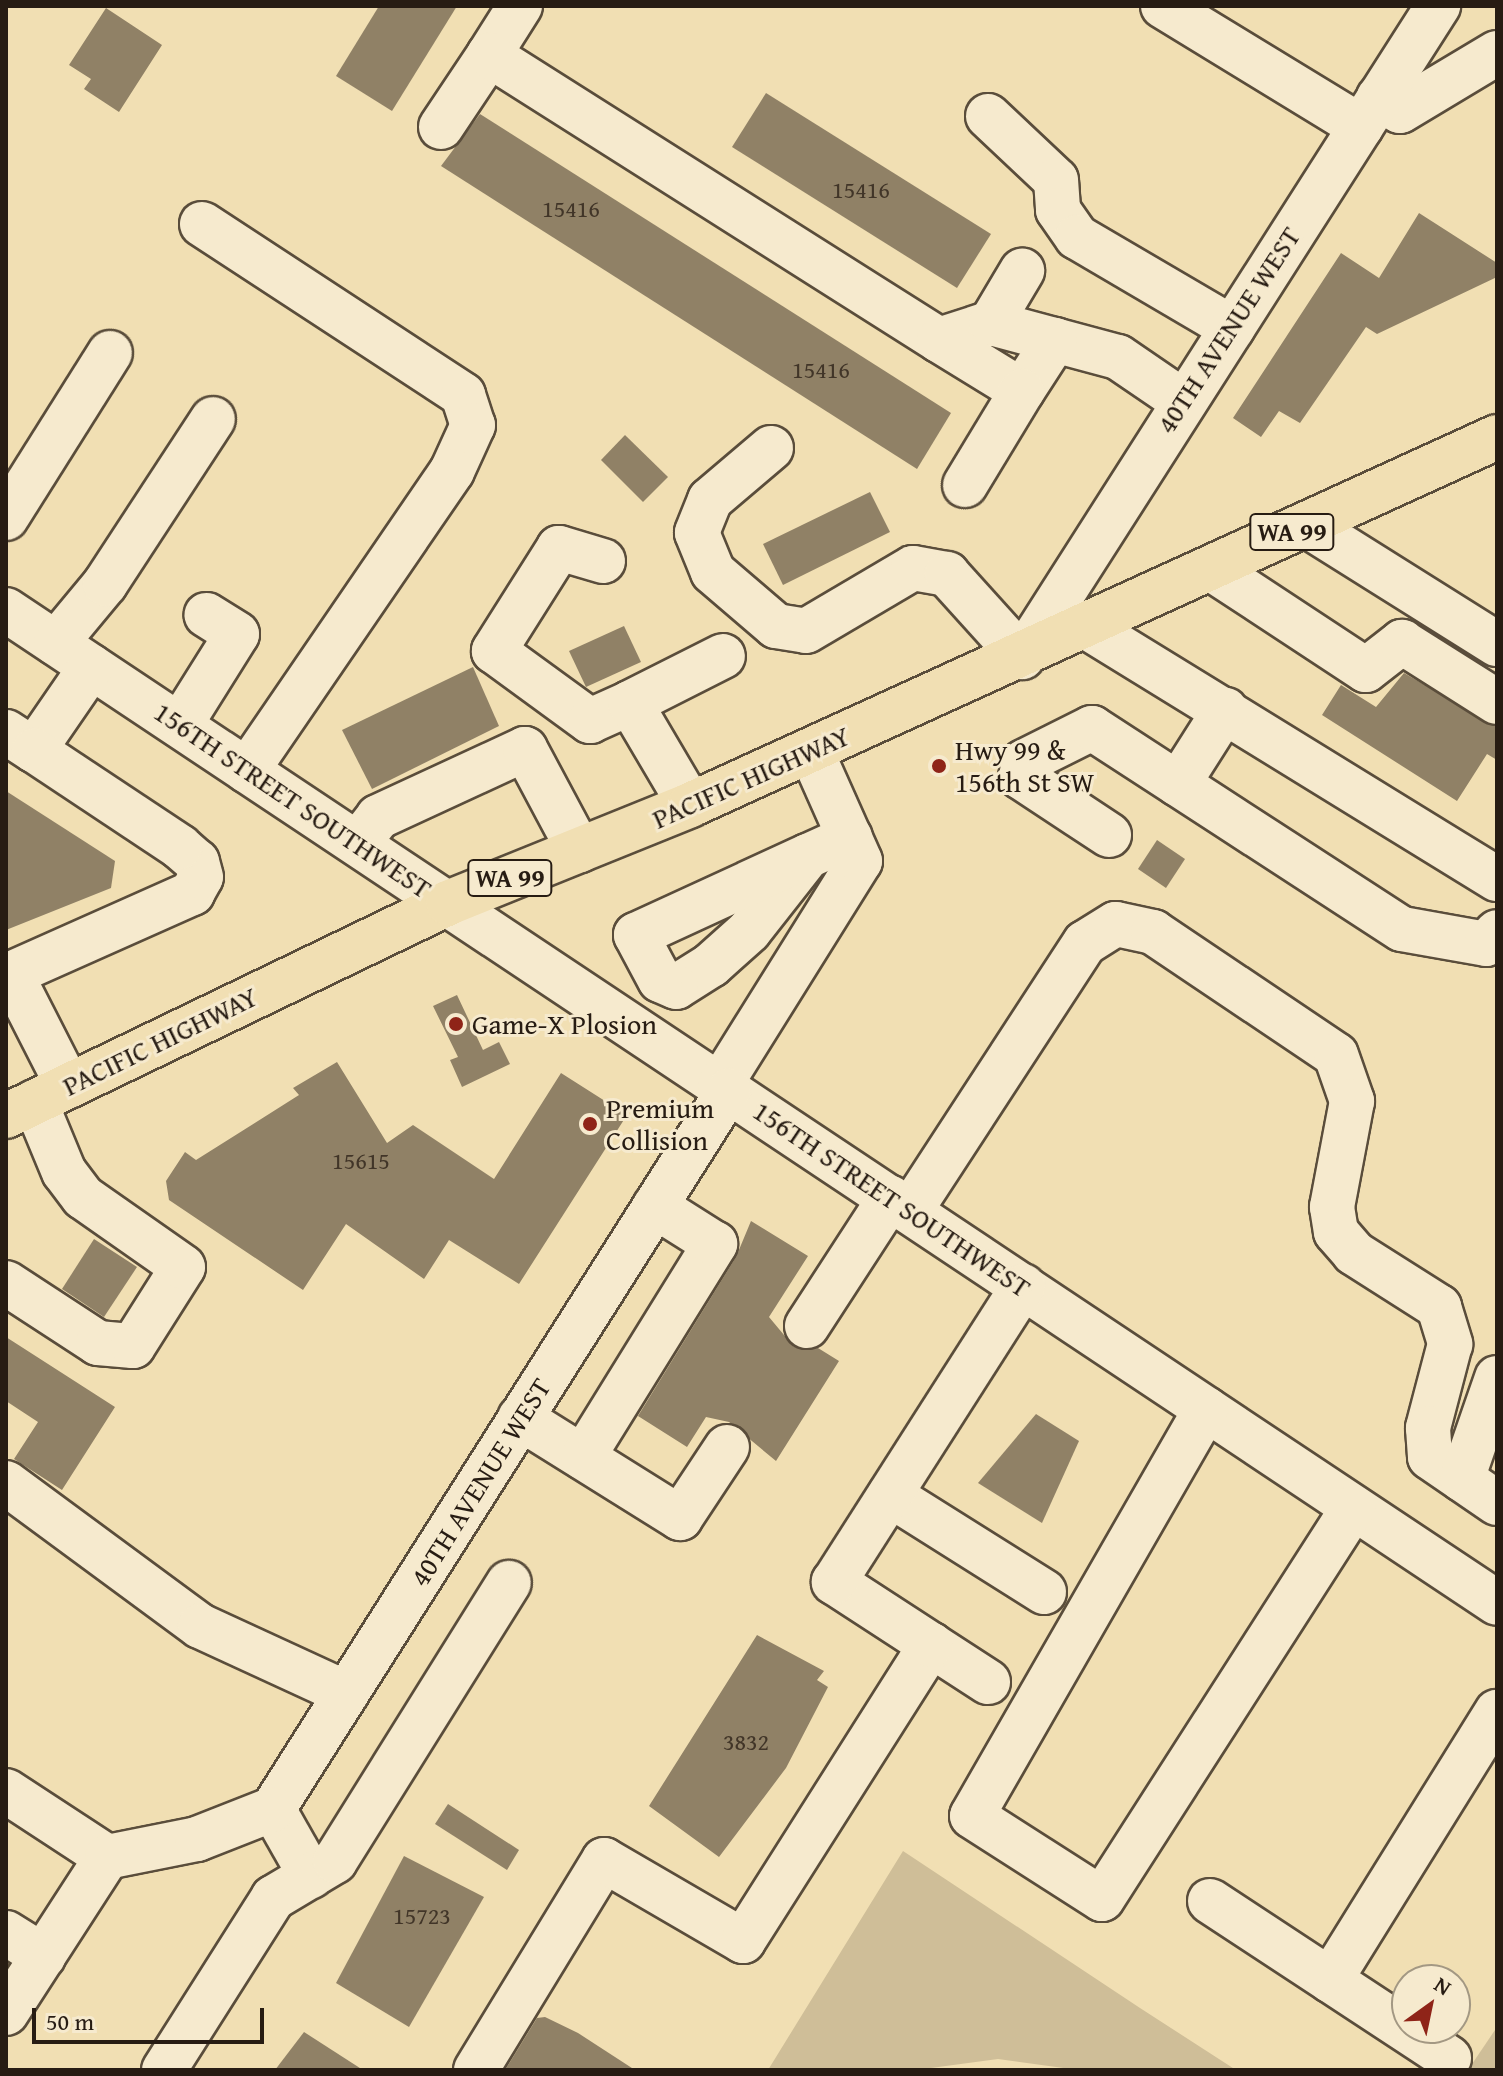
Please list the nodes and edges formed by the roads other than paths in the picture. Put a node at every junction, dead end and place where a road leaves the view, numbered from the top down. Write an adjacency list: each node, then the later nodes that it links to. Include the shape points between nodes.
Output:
1 (520, 6): 5 (street)
2 (1163, 6): 6 (street)
3 (1438, 6): 6 (street, 40TH AVENUE WEST)
4 (1497, 53): 6 (street, via 1400,111)
5 (489, 55): 8 (street); 13 (street)
6 (1370, 112): 12 (street, 40TH AVENUE WEST)
7 (988, 116): 12 (street, via 1056,180 1058,210 1077,237)
8 (441, 127)
9 (202, 224): 39 (street, via 463,395 473,425 452,471)
10 (1022, 271): 11 (street)
11 (991, 323): 13 (street); 14 (street)
12 (1232, 328): 17 (street, 40TH AVENUE WEST)
13 (939, 340): 16 (street)
14 (1055, 340): 16 (street); 17 (street, via 1118,357)
15 (110, 353): 22 (street)
16 (1022, 391): 21 (street)
17 (1181, 400): 32 (street, 40TH AVENUE WEST)
18 (213, 419): 30 (street, via 105,584)
19 (1497, 437): 23 (highway, PACIFIC HIGHWAY / WA 99)
20 (771, 448): 32 (street, via 710,500 697,533 713,572 776,626 806,631 913,568 947,574)
21 (965, 485)
22 (6, 518)
23 (1307, 525): 25 (highway, PACIFIC HIGHWAY / WA 99); 29 (street)
24 (603, 561): 34 (street, via 559,548 494,651 590,721)
25 (1212, 569): 28 (highway, PACIFIC HIGHWAY / WA 99); 33 (street, via 1366,670 1402,642)
26 (6, 610): 30 (street, 156TH STREET SOUTHWEST)
27 (206, 615): 36 (street, via 237,634)
28 (1087, 627): 32 (highway, PACIFIC HIGHWAY / WA 99); 35 (street)
29 (1497, 644)
30 (74, 655): 36 (street, 156TH STREET SOUTHWEST); 37 (street)
31 (723, 656): 34 (street)
32 (1022, 657): 38 (highway, PACIFIC HIGHWAY / WA 99)
33 (1497, 702)
34 (630, 703): 41 (street)
35 (1225, 710): 40 (street); 47 (street)
36 (180, 725): 39 (street, 156TH STREET SOUTHWEST)
37 (20, 741): 50 (street, via 180,847 197,862 201,877 192,893)
38 (811, 751): 41 (highway, PACIFIC HIGHWAY / WA 99); 43 (street)
39 (247, 770): 44 (street, 156TH STREET SOUTHWEST)
40 (1178, 784): 42 (street, via 1092,728 1024,762 1021,777); 49 (street, via 1402,929 1486,944)
41 (690, 805): 45 (highway, PACIFIC HIGHWAY / WA 99)
42 (1109, 835)
43 (850, 837): 46 (street); 51 (street, 40TH AVENUE WEST, via 860,861)
44 (358, 843): 45 (street, via 378,817 525,749); 48 (street, 156TH STREET SOUTHWEST)
45 (579, 850): 48 (highway, PACIFIC HIGHWAY / WA 99)
46 (808, 856)
47 (1497, 879)
48 (448, 903): 51 (street, 156TH STREET SOUTHWEST); 52 (highway, PACIFIC HIGHWAY / WA 99)
49 (1497, 932)
50 (8, 975): 52 (street)
51 (725, 1087): 53 (street, 156TH STREET SOUTHWEST); 54 (street, 40TH AVENUE WEST)
52 (36, 1101): 55 (street, via 64,1172 83,1197 183,1267 133,1346 98,1343)
53 (900, 1204): 56 (street, 156TH STREET SOUTHWEST); 57 (street); 58 (street, via 1085,943 1116,924 1153,932 1336,1055 1352,1101 1332,1207 1336,1232 1354,1253 1439,1307)
54 (655, 1206): 62 (street, 40TH AVENUE WEST); 64 (street, via 715,1244)
55 (6, 1283)
56 (1023, 1286): 61 (street, 156TH STREET SOUTHWEST); 67 (street)
57 (807, 1326)
58 (1445, 1328): 59 (street); 65 (street, via 1450,1344 1428,1428 1430,1457)
59 (1497, 1355)
60 (1497, 1378): 65 (street)
61 (1206, 1409): 69 (street, 156TH STREET SOUTHWEST); 69 (street, via 972,1816 1102,1899)
62 (520, 1418): 64 (street); 75 (street, 40TH AVENUE WEST)
63 (727, 1447): 64 (street, via 680,1518)
64 (583, 1457)
65 (1462, 1479): 68 (street)
66 (6, 1483): 75 (street, via 200,1626)
67 (890, 1495): 71 (street); 73 (street, via 834,1582)
68 (1497, 1503)
69 (1353, 1508): 72 (street, 156TH STREET SOUTHWEST)
70 (509, 1583): 80 (street, via 335,1861)
71 (1044, 1592)
72 (1497, 1603)
73 (931, 1645): 74 (street); 88 (street, via 743,1941 604,1860)
74 (988, 1682)
75 (346, 1693): 78 (street, 40TH AVENUE WEST)
76 (1497, 1712): 84 (street)
77 (6, 1791): 79 (street)
78 (273, 1809): 79 (street, via 197,1839); 80 (street)
79 (107, 1857): 83 (street)
80 (311, 1876): 87 (street, via 273,1898)
81 (1210, 1901): 84 (street)
82 (6, 1933): 83 (street)
83 (43, 1956): 85 (street)
84 (1330, 1980): 86 (street)
85 (6, 2013)
86 (1449, 2058)
87 (164, 2070)
88 (476, 2070)

